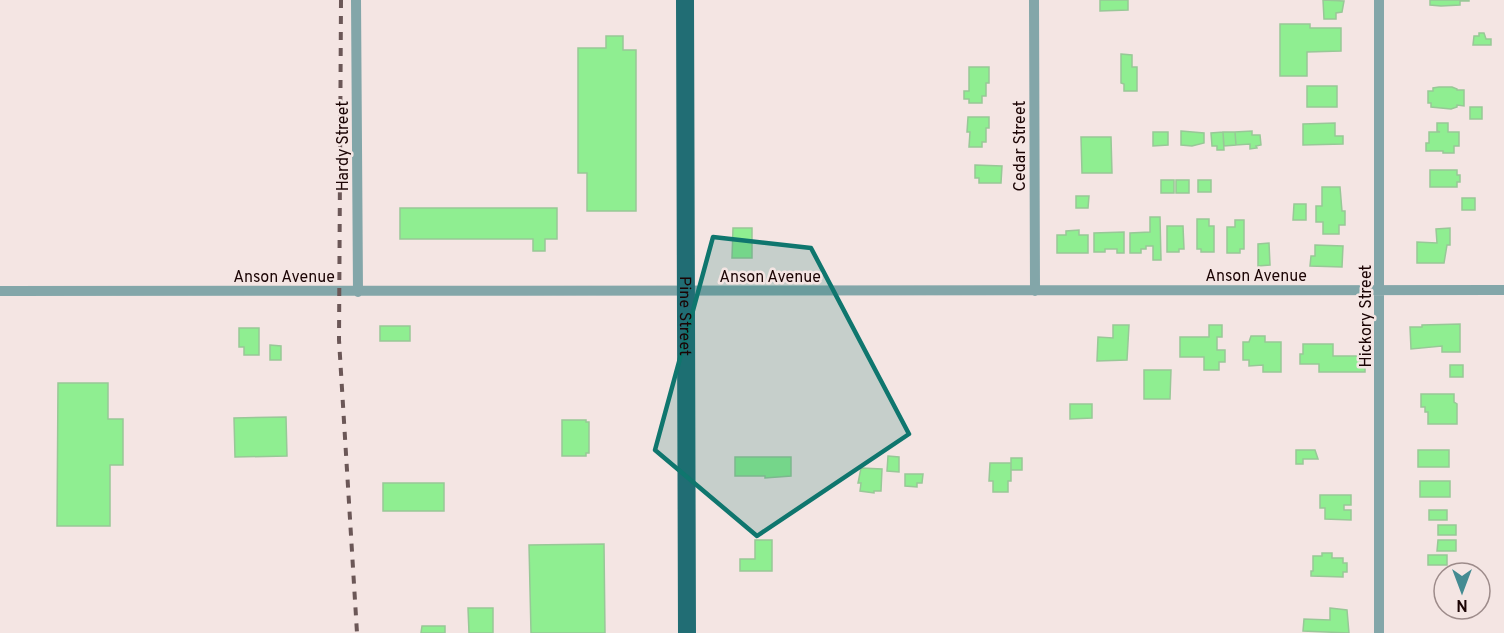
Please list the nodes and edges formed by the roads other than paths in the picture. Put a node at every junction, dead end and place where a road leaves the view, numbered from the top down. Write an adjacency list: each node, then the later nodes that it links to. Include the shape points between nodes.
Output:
1 (356, 0): 10 (street, Hardy Street)
2 (685, 0): 8 (main road, Pine Street)
3 (1034, 0): 9 (street, Cedar Street)
4 (1379, 0): 5 (street, Hickory Street)
5 (1380, 290): 6 (street, Anson Avenue); 9 (street, Anson Avenue); 12 (street, Hickory Street)
6 (1504, 290)
7 (0, 291): 10 (street, Anson Avenue)
8 (686, 291): 9 (street, Anson Avenue); 10 (street, Anson Avenue); 11 (main road, Pine Street)
9 (1035, 291)
10 (358, 292)
11 (687, 633)
12 (1379, 633)

